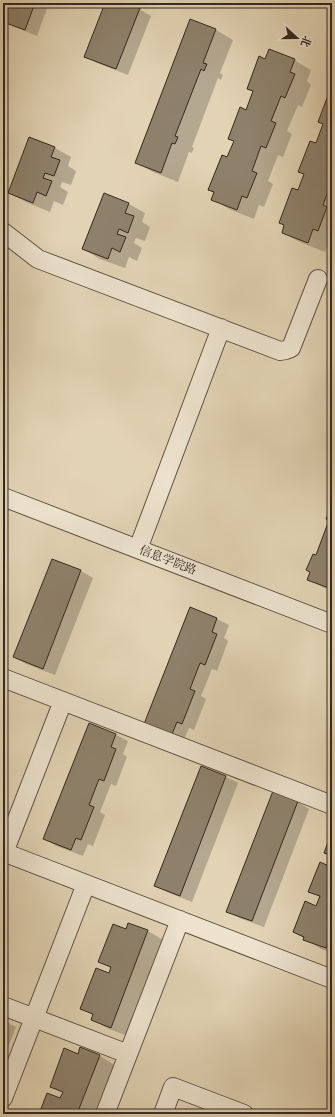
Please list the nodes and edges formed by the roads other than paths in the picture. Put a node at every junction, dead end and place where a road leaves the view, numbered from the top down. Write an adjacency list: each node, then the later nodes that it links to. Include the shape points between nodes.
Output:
1 (3, 232): 3 (street, via 38,259)
2 (318, 279): 3 (street, via 291,348 280,351)
3 (221, 328): 5 (street)
4 (3, 497): 5 (street, 信息学院路)
5 (138, 549): 6 (street, 信息学院路)
6 (332, 624)
7 (3, 678): 8 (street)
8 (63, 701): 9 (street); 10 (street)
9 (332, 805)
10 (3, 853): 11 (street)
11 (86, 884): 12 (street); 15 (street)
12 (180, 920): 13 (street); 16 (street)
13 (332, 979)
14 (3, 1006): 15 (street)
15 (34, 1018): 16 (street); 17 (street)
16 (128, 1054): 18 (street)
17 (3, 1098)
18 (105, 1114)
19 (163, 1114): 20 (street, via 173,1087)
20 (244, 1114)

